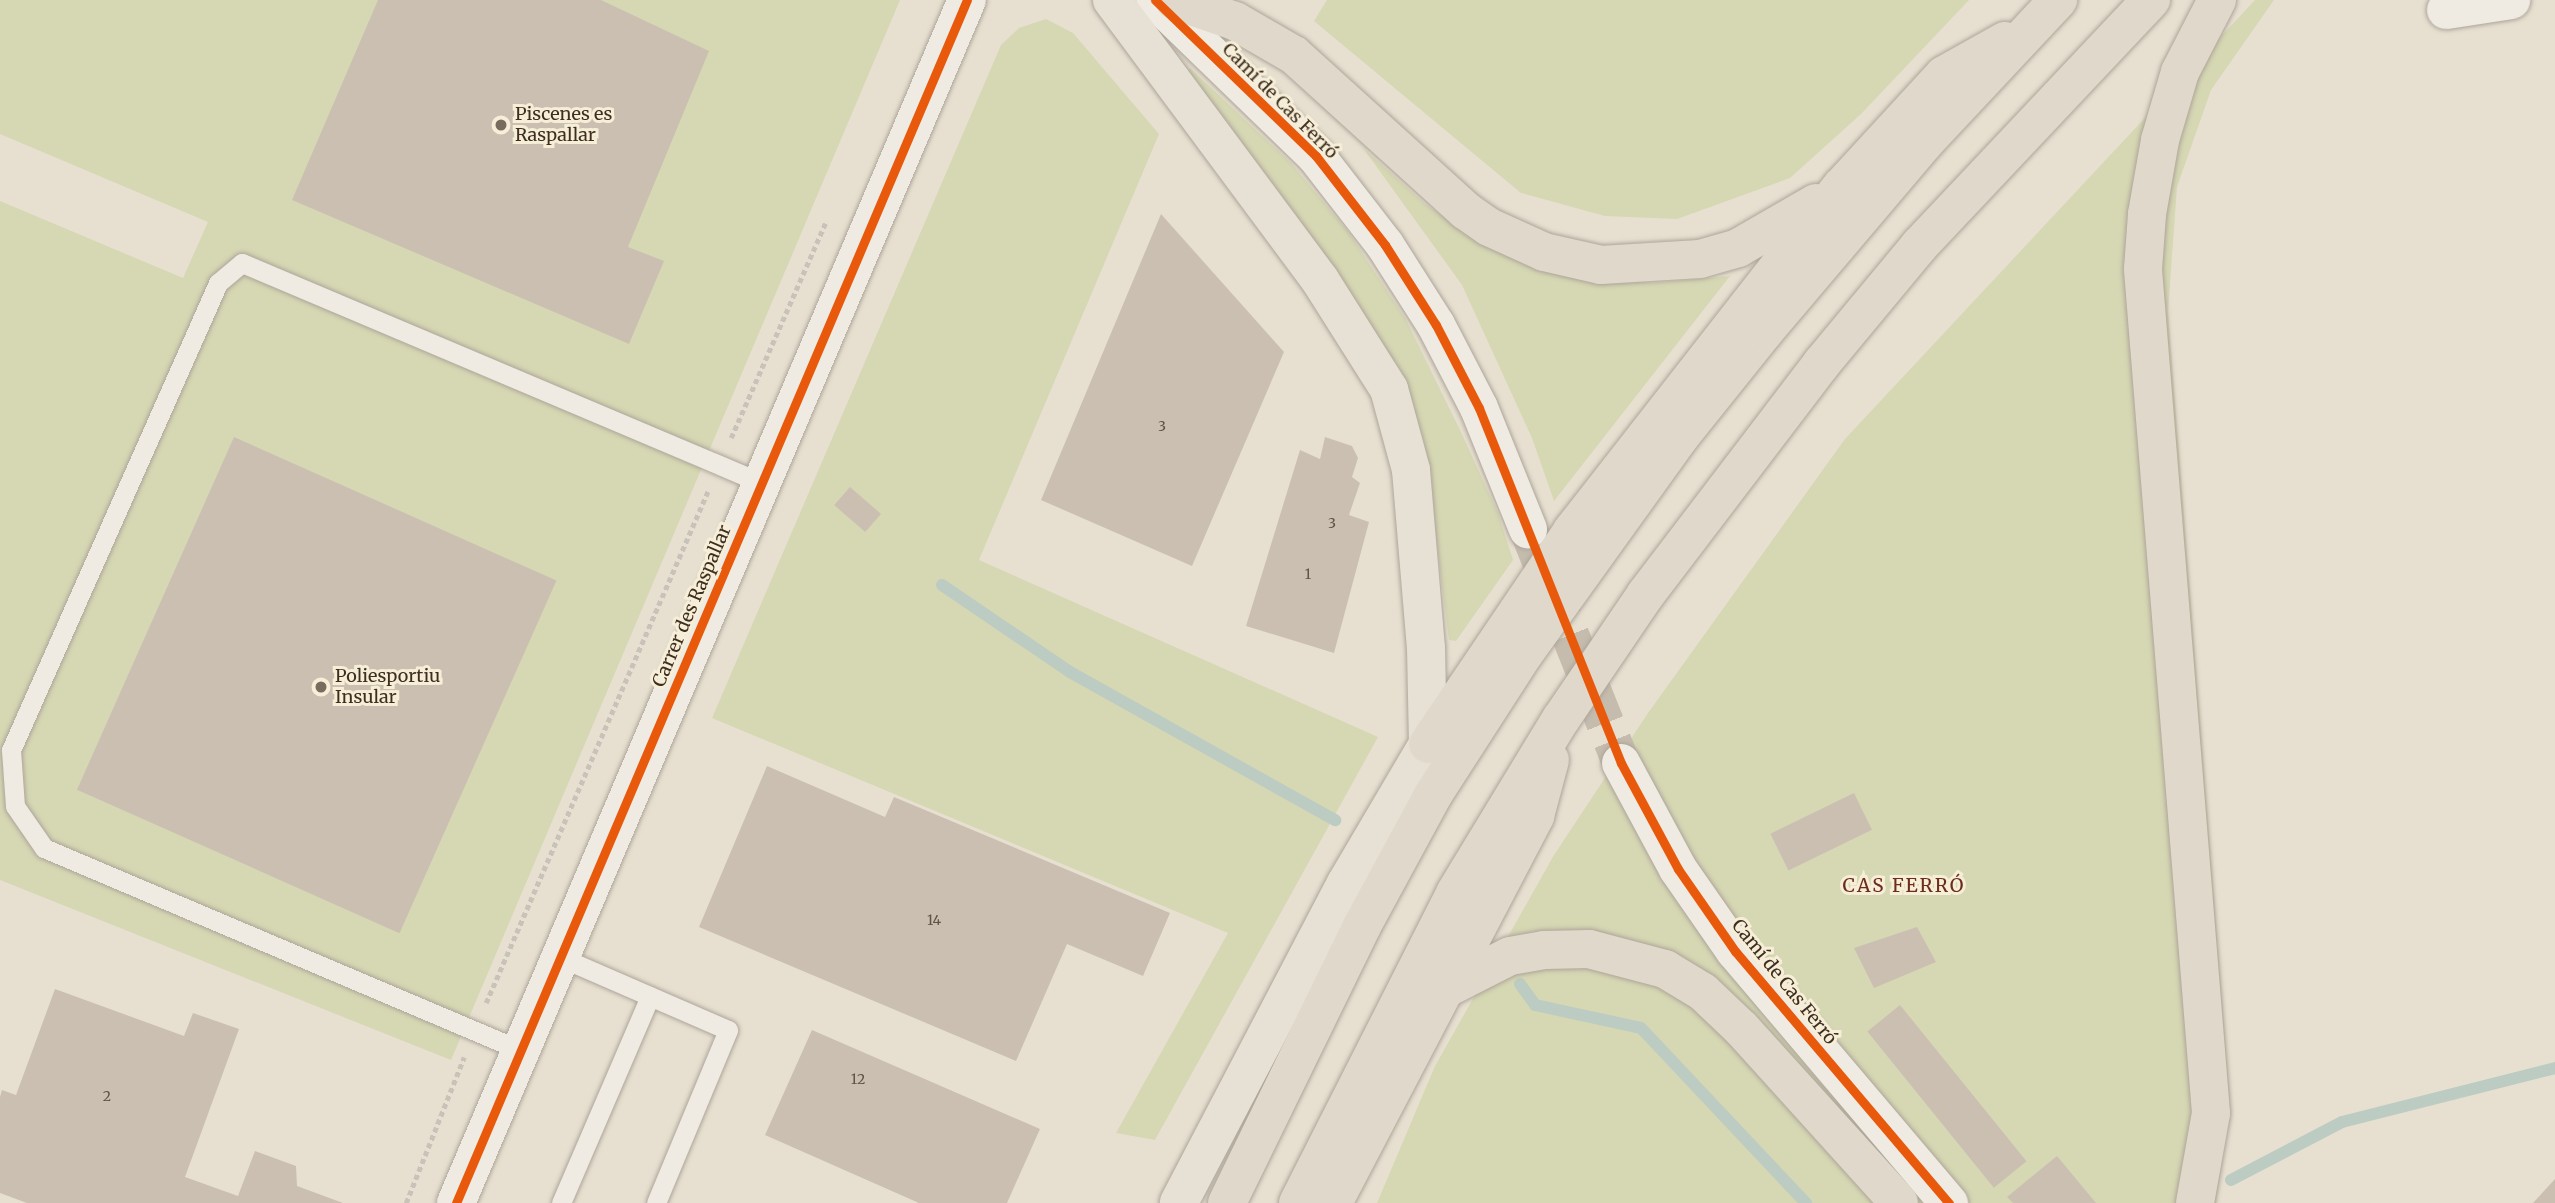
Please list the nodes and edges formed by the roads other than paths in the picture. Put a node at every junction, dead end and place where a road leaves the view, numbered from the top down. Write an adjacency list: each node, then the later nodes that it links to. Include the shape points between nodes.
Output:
1 (1112, 0): 15 (main road, via 1320,280 1389,389 1410,470 1426,648)
2 (1133, 0): 10 (street, Camí de Cas Ferró)
3 (1155, 0): 10 (street, Camí de Cas Ferró)
4 (2151, 0): 14 (highway, via 1977,181 1822,363 1653,583)
5 (2217, 0): 30 (highway, via 2180,72 2160,140 2143,269 2211,1113)
6 (2511, 0): 8 (street)
7 (967, 7): 12 (street, Carrer des Raspallar)
8 (2446, 10)
9 (2046, 12): 11 (highway, via 1944,75); 25 (highway, via 1919,150 1764,332 1671,449 1524,654 1433,795 1356,938)
10 (1181, 17): 11 (highway, via 1258,33 1329,85 1466,211 1489,227 1544,251 1601,265 1700,259 1738,248); 13 (street, Camí de Cas Ferró, via 1316,156 1385,245 1436,324 1479,408)
11 (1841, 187): 15 (highway, via 1580,520)
12 (762, 483): 17 (street, Carrer des Raspallar); 20 (lane, via 242,264 218,283 11,750 15,806 44,848)
13 (1528, 529)
14 (1561, 719): 18 (highway, via 1535,816); 26 (highway, via 1455,894)
15 (1428, 744): 24 (main road, via 1346,883)
16 (1621, 763): 29 (street, Camí de Cas Ferró, via 1678,869 1735,951)
17 (560, 957): 19 (lane); 20 (street, Carrer des Raspallar)
18 (1440, 991): 27 (highway); 28 (highway, via 1510,956 1544,950 1589,949 1665,969 1703,992 1742,1029)
19 (650, 996): 22 (lane); 23 (lane, via 729,1030)
20 (520, 1050): 21 (street, Carrer des Raspallar)
21 (456, 1203)
22 (561, 1203)
23 (656, 1203)
24 (1179, 1203)
25 (1227, 1203)
26 (1298, 1203)
27 (1333, 1203)
28 (1899, 1203)
29 (1949, 1203)
30 (2195, 1203)

